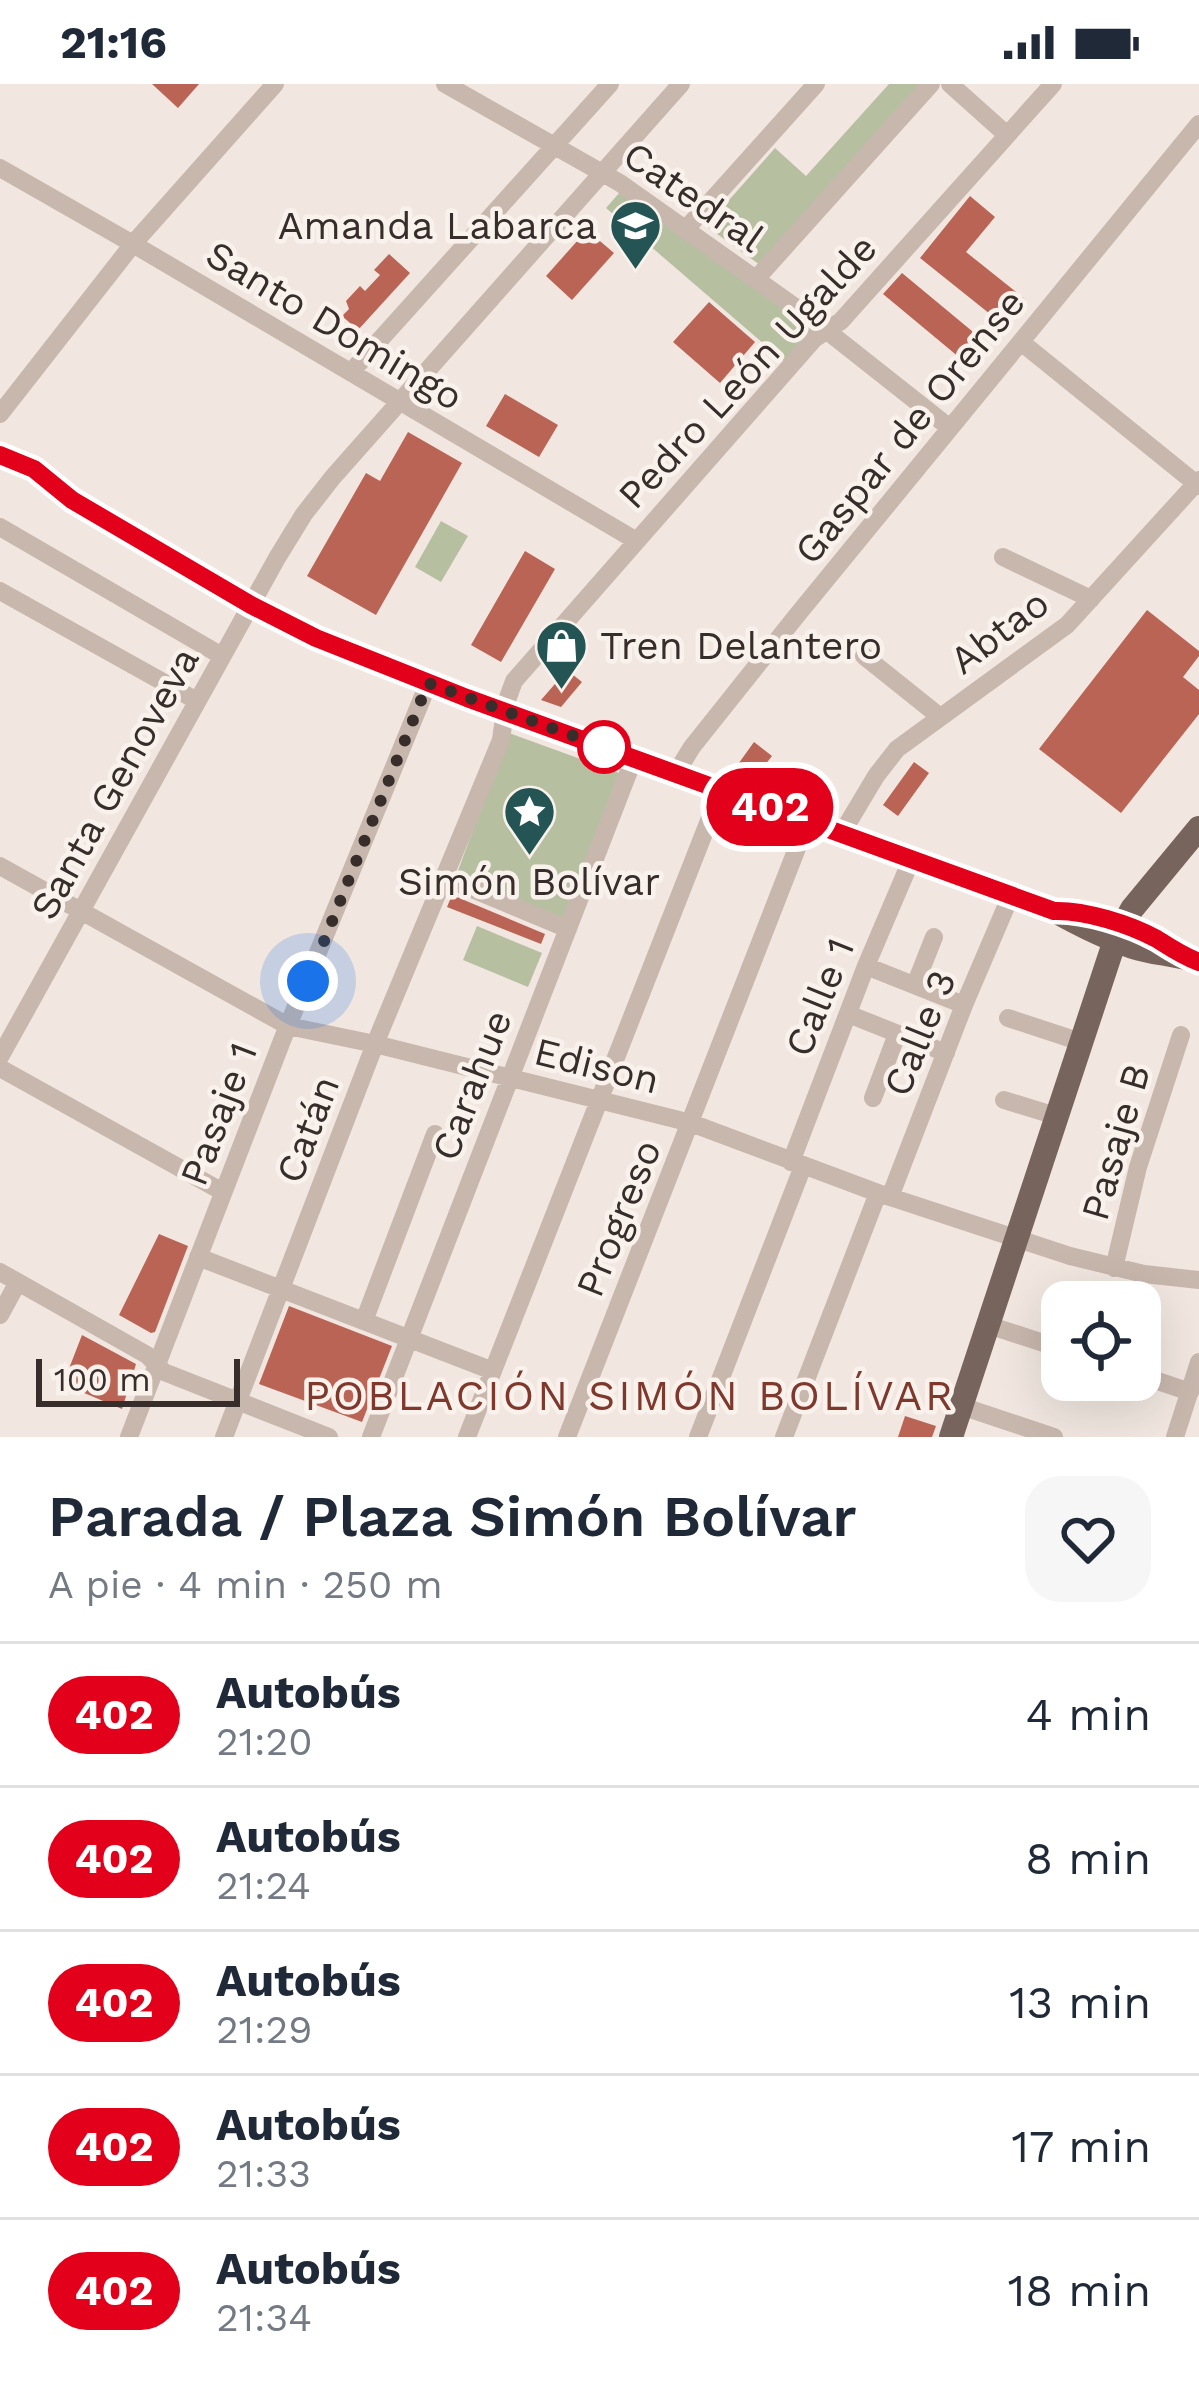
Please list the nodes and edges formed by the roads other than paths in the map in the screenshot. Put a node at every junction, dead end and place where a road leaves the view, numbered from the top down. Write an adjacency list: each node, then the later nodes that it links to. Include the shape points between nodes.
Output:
1 (274, 84): 15 (street)
2 (445, 84): 11 (street, Catedral)
3 (610, 84): 11 (street)
4 (682, 84): 13 (street, Santa Genoveva)
5 (815, 84): 14 (street)
6 (931, 84): 16 (street)
7 (950, 84): 10 (street)
8 (1053, 84): 10 (street, Pedro León Ugalde)
9 (1199, 124): 18 (street, Gaspar de Orense)
10 (1007, 135): 17 (street, Pedro León Ugalde)
11 (555, 146): 13 (street, Catedral); 19 (street)
12 (0, 168): 15 (street, Santo Domingo)
13 (604, 174): 14 (street, Catedral); 20 (street, Santa Genoveva)
14 (685, 230): 16 (street, Catedral)
15 (134, 244): 19 (street, Santo Domingo); 21 (street)
16 (756, 279): 17 (street, Catedral)
17 (827, 331): 22 (street, Catedral); 26 (street, Pedro León Ugalde)
18 (1021, 342): 22 (street, Gaspar de Orense); 24 (street)
19 (351, 372): 20 (street, Santo Domingo)
20 (400, 401): 26 (street, Santo Domingo); 30 (street, Santa Genoveva, via 304,514)
21 (0, 414)
22 (950, 428): 38 (street, Gaspar de Orense)
23 (0, 459): 30 (main road, via 42,492 72,500)
24 (1198, 483): 29 (street, Abtao)
25 (0, 527): 31 (street)
26 (635, 540): 35 (street, Pedro León Ugalde, via 514,681)
27 (1003, 557): 29 (street)
28 (0, 591): 34 (street)
29 (1091, 599): 36 (street, Abtao, via 1049,639)
30 (251, 605): 31 (street, Santa Genoveva); 33 (main road)
31 (222, 656): 34 (street, Santa Genoveva)
32 (864, 656): 36 (street)
33 (428, 683): 35 (main road); 57 (street, Pasaje 1)
34 (197, 701): 47 (street, Santa Genoveva)
35 (506, 712): 37 (main road); 45 (street, Catán)
36 (939, 716): 42 (street, Abtao, via 886,761)
37 (634, 758): 38 (main road); 48 (street, Carahue)
38 (676, 773): 39 (main road)
39 (721, 790): 40 (main road); 67 (street)
40 (808, 820): 42 (main road); 70 (street, Progreso)
41 (1199, 828): 49 (main road)
42 (842, 833): 43 (main road)
43 (912, 858): 46 (main road); 52 (street, Calle 1)
44 (0, 866): 47 (street, Edison)
45 (443, 877): 48 (street); 61 (street, Catán)
46 (1011, 895): 49 (main road); 54 (street, Calle 3)
47 (81, 911): 57 (street, Edison); 63 (street, Santa Genoveva)
48 (568, 928): 65 (street, Carahue)
49 (1118, 933): 51 (main road, via 1137,948); 60 (main road)
50 (934, 937): 53 (street)
51 (1189, 958)
52 (866, 966): 53 (street); 55 (street, Calle 1)
53 (915, 985): 54 (street)
54 (964, 1005): 62 (street, Calle 3)
55 (848, 1014): 58 (street); 72 (street, Calle 1)
56 (1008, 1018): 60 (street)
57 (288, 1026): 61 (street, Edison); 73 (street, Pasaje 1)
58 (897, 1034): 62 (street); 66 (street)
59 (1181, 1035): 77 (street, Pasaje B)
60 (1081, 1042): 69 (main road)
61 (375, 1044): 65 (street, Edison); 80 (street, Catán)
62 (946, 1054): 74 (street, Calle 3)
63 (0, 1057)
64 (0, 1068): 73 (street)
65 (509, 1077): 67 (street, Edison); 84 (street, Carahue)
66 (873, 1098)
67 (598, 1099): 70 (street, Edison); 88 (street)
68 (1004, 1100): 69 (street)
69 (1056, 1116): 75 (main road)
70 (691, 1123): 72 (street, Edison); 98 (street, Progreso)
71 (435, 1133): 82 (street)
72 (796, 1164): 74 (street, Edison); 99 (street, Calle 1)
73 (224, 1192): 76 (street, Pasaje 1)
74 (884, 1195): 75 (street, Edison); 100 (street, Calle 3)
75 (1016, 1239): 77 (street, Edison); 83 (main road)
76 (198, 1257): 80 (street); 87 (street, Pasaje 1)
77 (1114, 1268): 79 (street, Edison)
78 (9, 1277): 81 (street); 87 (street)
79 (1199, 1280)
80 (281, 1289): 82 (street); 91 (street, Catán)
81 (0, 1315)
82 (364, 1321): 84 (street)
83 (988, 1325): 85 (street); 92 (main road)
84 (409, 1338): 88 (street); 96 (street, Carahue)
85 (1041, 1342)
86 (1199, 1362): 90 (street)
87 (157, 1364): 91 (street); 94 (street, Pasaje 1)
88 (493, 1371): 97 (street)
89 (1161, 1382): 90 (street)
90 (1190, 1392): 103 (street)
91 (237, 1402): 93 (street); 95 (street, Catán)
92 (961, 1406): 101 (main road); 102 (street)
93 (322, 1436)
94 (129, 1437)
95 (224, 1437)
96 (371, 1437)
97 (467, 1437)
98 (567, 1437)
99 (698, 1437)
100 (784, 1437)
101 (951, 1437)
102 (1054, 1437)
103 (1175, 1437)

